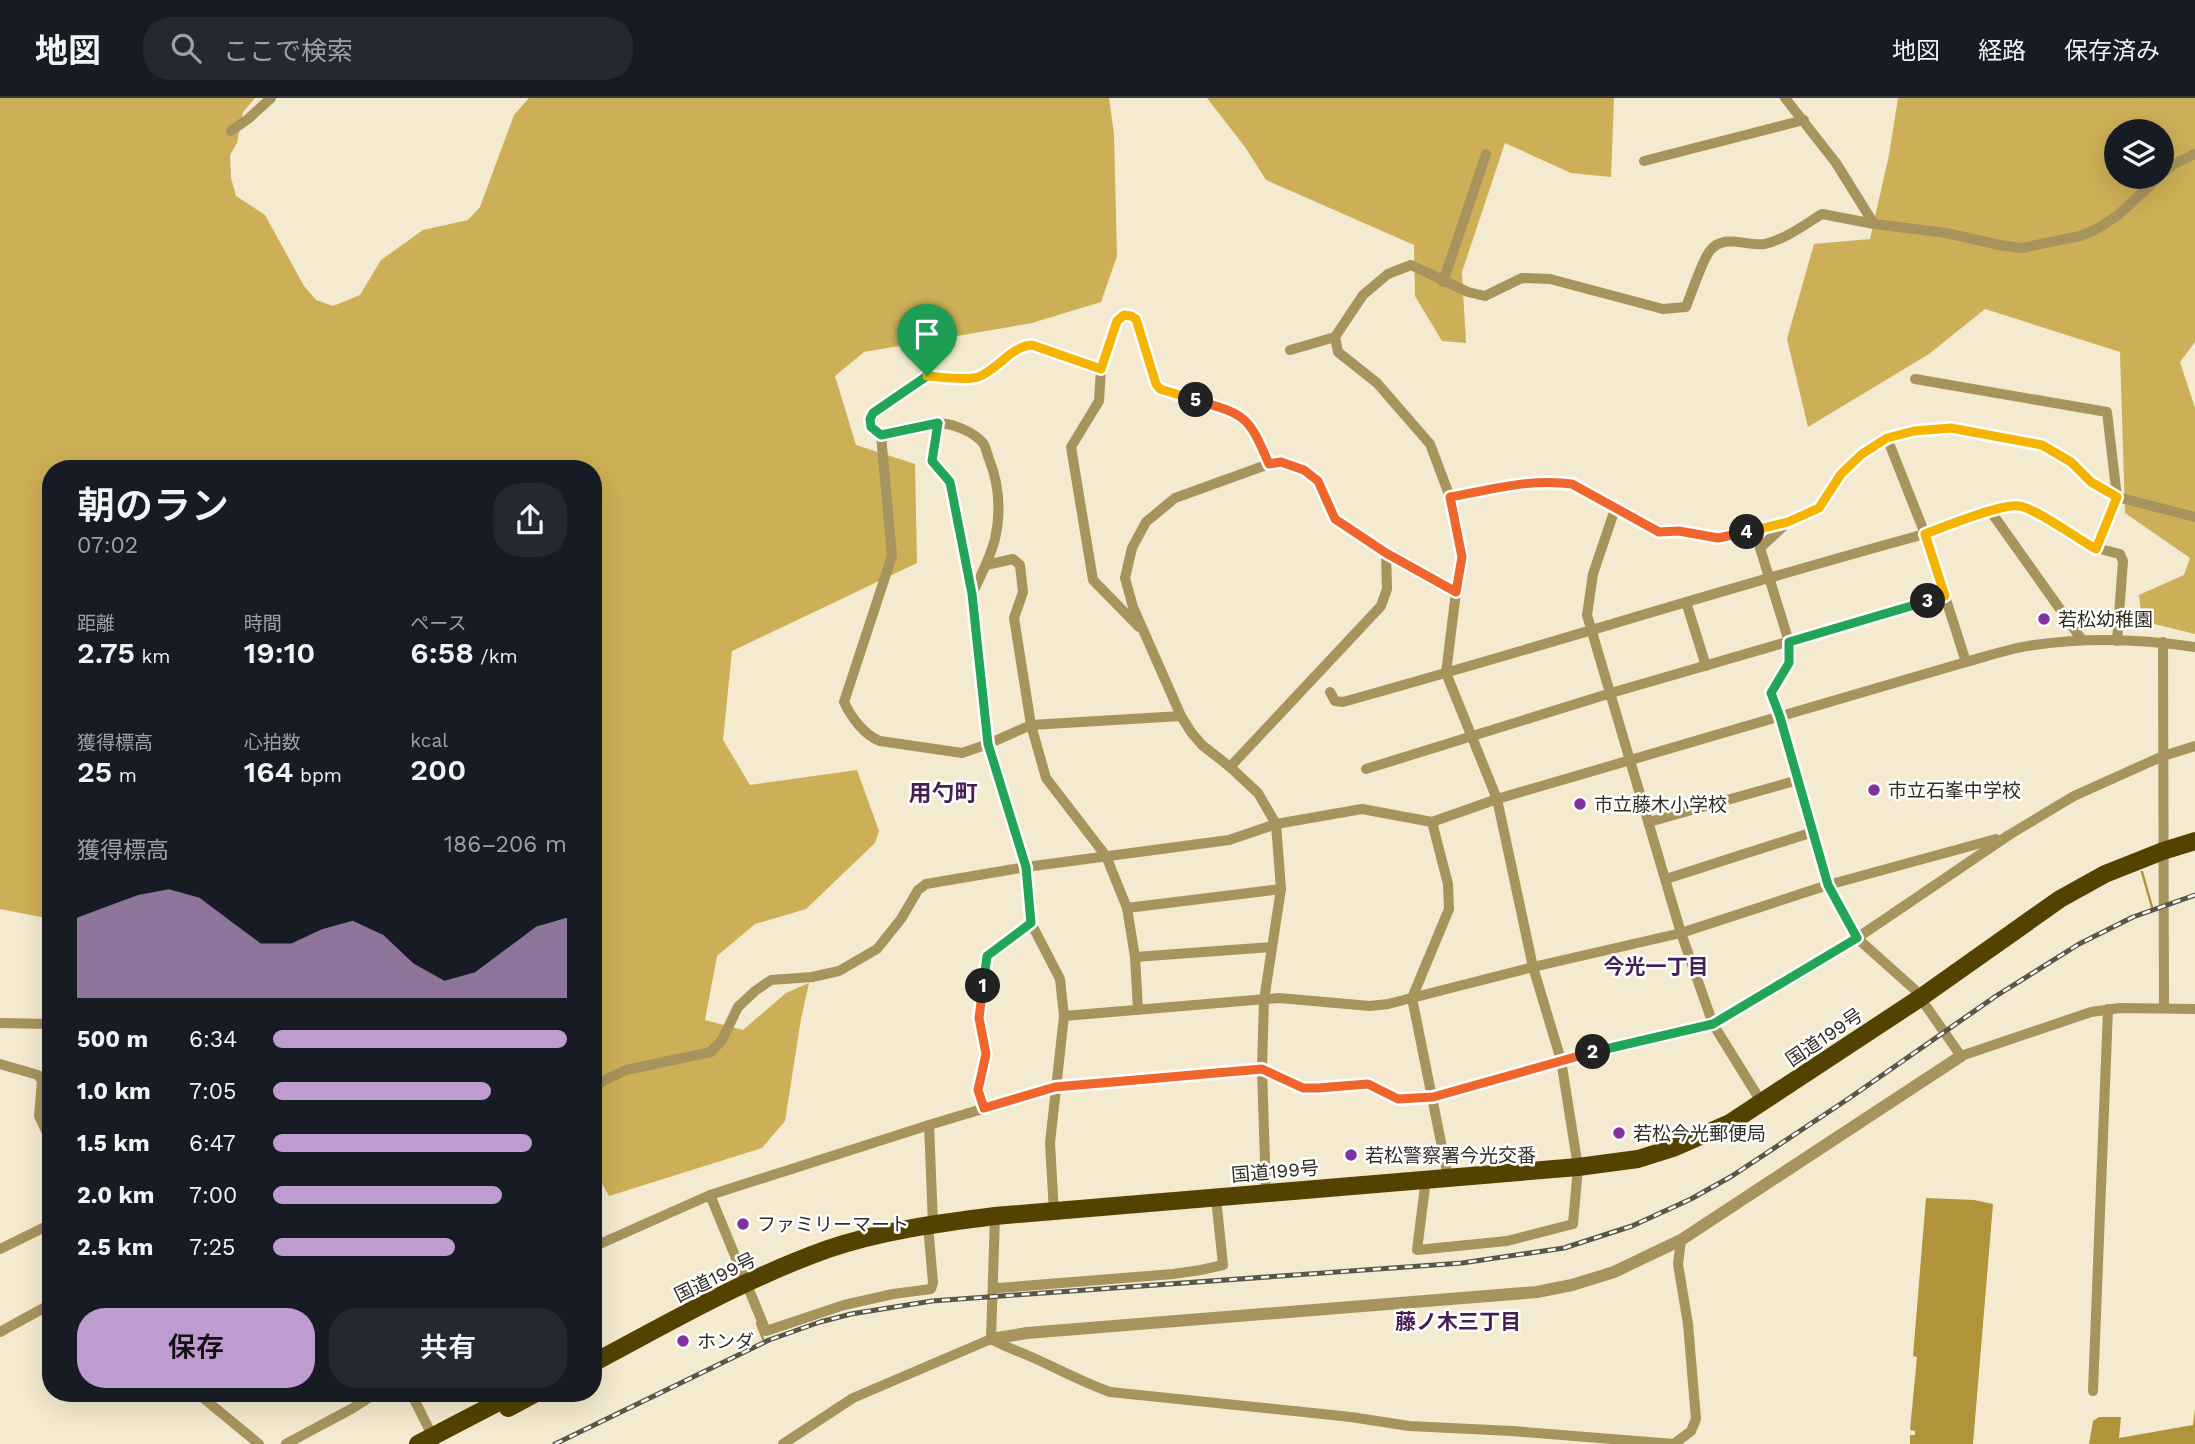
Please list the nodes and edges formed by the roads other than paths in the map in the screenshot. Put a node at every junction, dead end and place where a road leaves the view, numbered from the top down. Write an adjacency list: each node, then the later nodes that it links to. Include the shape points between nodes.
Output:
1 (271, 98): 4 (street)
2 (1785, 98): 3 (street)
3 (1804, 120): 7 (street); 10 (street)
4 (231, 131)
5 (1486, 154): 11 (street)
6 (2195, 154): 8 (street)
7 (1644, 161)
8 (2174, 164)
9 (2146, 189): 10 (street, via 2095,230 2022,248)
10 (1874, 224): 11 (street, via 1822,214 1787,236 1763,244 1722,242 1709,251 1686,307 1663,309 1550,279 1522,278 1485,296)
11 (1443, 282): 12 (street, via 1412,265 1388,274 1363,296)
12 (1335, 337): 13 (street); 20 (street, via 1338,352 1377,383 1430,444)
13 (1290, 350)
14 (1101, 369): 17 (street, via 1024,346 976,378 927,376 873,413 871,427); 19 (street, via 1117,321 1131,316 1141,331 1160,389 1247,420); 36 (street, via 1099,401 1071,447 1080,506 1093,580)
15 (1915, 379): 21 (street, via 2107,412)
16 (938, 423): 17 (street); 29 (street, via 968,432 983,444 990,462 999,508); 32 (street, via 932,461 950,482)
17 (881, 435): 51 (street, via 892,556 844,702 871,738 880,741 962,753)
18 (1887, 438): 21 (street, via 1951,428 2042,445); 25 (street, via 1841,474 1819,508); 26 (street)
19 (1269, 464): 28 (street, via 1281,462 1304,470 1318,481 1335,519); 36 (street, via 1175,498 1146,522 1132,548 1125,578)
20 (1450, 497): 22 (street, via 1526,483 1559,482 1572,484); 31 (street, via 1462,557)
21 (2117, 497): 24 (street); 27 (street)
22 (1615, 509): 25 (street, via 1659,532 1718,538); 35 (street, via 1590,586 1587,615)
23 (1991, 512): 26 (street); 27 (street, via 2020,506); 37 (street)
24 (2195, 517)
25 (1788, 522): 30 (street, via 1760,548)
26 (1925, 534): 30 (street); 33 (street)
27 (2096, 549): 38 (street, via 2120,554 2123,561)
28 (1386, 553): 31 (street); 55 (street, via 1387,589 1381,606)
29 (986, 565): 32 (street); 49 (street, via 1013,559 1020,565 1023,592 1014,618)
30 (1768, 576): 34 (street); 39 (street)
31 (1456, 592): 44 (street)
32 (972, 594): 51 (street)
33 (1945, 596): 39 (street); 42 (street)
34 (1686, 602): 35 (street); 43 (street)
35 (1592, 630): 44 (street); 46 (street)
36 (1144, 632): 47 (street)
37 (2082, 640): 38 (street); 42 (street, via 2031,645)
38 (2117, 641): 40 (street)
39 (1789, 642): 43 (street); 48 (street, via 1789,663 1771,693)
40 (2162, 642): 41 (street); 53 (street)
41 (2195, 647)
42 (1966, 662): 48 (street)
43 (1706, 666): 46 (street)
44 (1446, 673): 45 (street, via 1343,702 1335,701); 50 (street)
45 (1330, 692)
46 (1611, 693): 50 (street); 54 (street)
47 (1181, 716): 49 (street); 55 (street, via 1202,745)
48 (1780, 717): 54 (street); 57 (street)
49 (1031, 725): 51 (street); 67 (street, via 1046,778)
50 (1471, 737): 56 (street); 58 (street)
51 (988, 744): 68 (street)
52 (2195, 746): 53 (street)
53 (2163, 756): 64 (street, via 2074,796); 66 (street)
54 (1630, 760): 58 (street); 60 (street)
55 (1230, 766): 61 (street, via 1258,793)
56 (1366, 769)
57 (1798, 780): 60 (street); 63 (street)
58 (1497, 799): 59 (street); 78 (street)
59 (1432, 822): 61 (street, via 1362,809); 80 (street, via 1448,884 1449,909)
60 (1649, 822): 69 (street)
61 (1276, 824): 67 (street, via 1229,840); 71 (street)
62 (2195, 829): 66 (highway, 国道199号)
63 (1813, 832): 69 (street); 70 (street)
64 (2009, 835): 70 (street); 75 (street)
65 (2195, 841): 66 (highway, 国道199号)
66 (2163, 846): 79 (highway, 国道199号, via 2060,899); 82 (street)
67 (1106, 856): 68 (street); 72 (street)
68 (1026, 867): 73 (street); 96 (street, via 921,886 886,941 839,971 771,980 738,1007 711,1052 626,1070)
69 (1665, 879): 74 (street)
70 (1828, 885): 74 (street); 75 (street)
71 (1281, 889): 72 (street); 76 (street)
72 (1126, 908): 77 (street)
73 (1031, 923): 86 (street, via 1060,979); 100 (street, via 987,956 979,1018 986,1054 978,1090)
74 (1681, 933): 78 (street); 89 (street)
75 (1857, 938): 79 (street); 89 (street)
76 (1272, 947): 77 (street); 81 (street)
77 (1135, 957): 85 (street)
78 (1533, 967): 80 (street); 91 (street)
79 (1917, 993): 90 (street); 99 (highway, 国道199号)
80 (1412, 998): 81 (street, via 1370,1006); 98 (street)
81 (1264, 1000): 85 (street); 93 (street)
82 (2164, 1008): 83 (street); 84 (street)
83 (2108, 1009): 90 (street); 123 (street)
84 (2195, 1009)
85 (1138, 1010): 86 (street)
86 (1064, 1016): 97 (street)
87 (0, 1023): 88 (street)
88 (42, 1024)
89 (1713, 1024): 91 (street); 99 (street)
90 (1961, 1056): 113 (street)
91 (1561, 1060): 98 (street); 103 (street)
92 (0, 1064): 95 (street)
93 (1262, 1069): 97 (street); 98 (street, via 1303,1088 1368,1084 1398,1099); 106 (street)
94 (42, 1080): 101 (street)
95 (42, 1080)
96 (602, 1082)
97 (1055, 1087): 100 (street); 109 (street, via 1050,1143)
98 (1433, 1097): 104 (street)
99 (1759, 1098): 103 (highway, 国道199号, via 1730,1123 1672,1148 1638,1159)
100 (984, 1108): 102 (street)
101 (42, 1122)
102 (929, 1125): 107 (street); 111 (street)
103 (1578, 1162): 104 (highway, 国道199号); 105 (street, via 1573,1224 1507,1241 1417,1250)
104 (1447, 1172): 105 (highway, 国道199号); 106 (highway, 国道199号)
105 (1426, 1179): 106 (highway, 国道199号)
106 (1266, 1188): 108 (highway, 国道199号); 109 (highway, 国道199号)
107 (710, 1195): 114 (street); 116 (street)
108 (1216, 1198): 109 (highway, 国道199号); 117 (street, via 1223,1265 1160,1275)
109 (1053, 1207): 110 (highway, 国道199号); 111 (highway, 国道199号)
110 (995, 1216): 111 (highway, 国道199号); 117 (street)
111 (932, 1221): 116 (highway, 国道199号); 116 (street, via 931,1289 844,1306 766,1331)
112 (42, 1228): 115 (street)
113 (1681, 1240): 120 (street, via 1614,1272 1537,1292); 120 (street, via 1678,1264 1696,1419 1691,1431 1674,1444 1409,1426 1110,1392)
114 (602, 1243)
115 (0, 1249)
116 (745, 1278): 121 (highway, 国道199号); 122 (highway, 国道199号)
117 (993, 1286): 120 (street)
118 (42, 1309): 119 (street)
119 (0, 1332)
120 (991, 1339): 132 (street, via 853,1398)
121 (602, 1348)
122 (602, 1358)
123 (2093, 1391)
124 (208, 1402): 130 (street)
125 (362, 1402): 131 (street)
126 (415, 1402): 129 (street)
127 (500, 1402): 129 (highway)
128 (517, 1402): 129 (highway)
129 (431, 1442)
130 (259, 1444)
131 (286, 1444)
132 (783, 1444)

